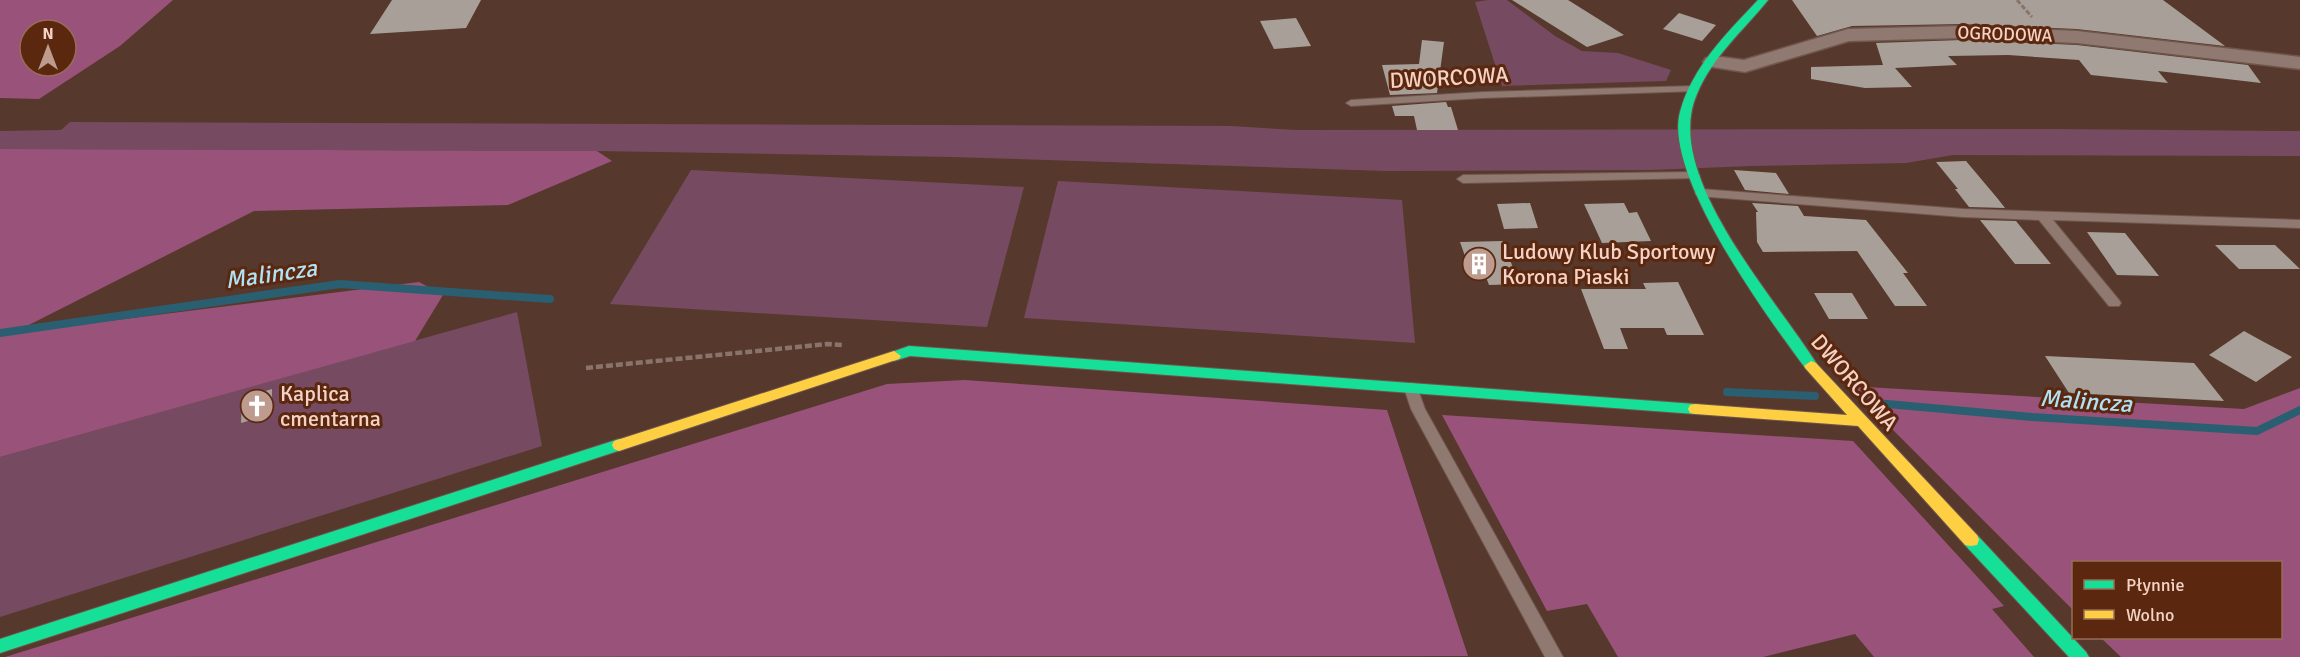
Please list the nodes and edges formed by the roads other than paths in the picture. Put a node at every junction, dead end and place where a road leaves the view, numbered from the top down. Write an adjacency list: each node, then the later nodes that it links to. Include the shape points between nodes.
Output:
1 (1763, 0): 2 (street, DWORCOWA, via 1729,37)
2 (1713, 62): 3 (street, OGRODOWA, via 1745,66 1848,35 1962,32 2077,37); 4 (street, DWORCOWA)
3 (2300, 63)
4 (1694, 89): 5 (lane, DWORCOWA); 6 (street, DWORCOWA, via 1685,112 1683,139)
5 (1351, 103)
6 (1694, 176): 7 (lane); 8 (street, DWORCOWA)
7 (1463, 179)
8 (1701, 193): 9 (lane); 13 (street, DWORCOWA, via 1779,325)
9 (2043, 216): 10 (lane); 11 (lane)
10 (2300, 224)
11 (2114, 303)
12 (1411, 388): 13 (street); 14 (street, via 909,351); 15 (lane, via 1418,409)
13 (1860, 421): 16 (street, DWORCOWA)
14 (0, 646)
15 (1554, 657)
16 (2080, 657)

